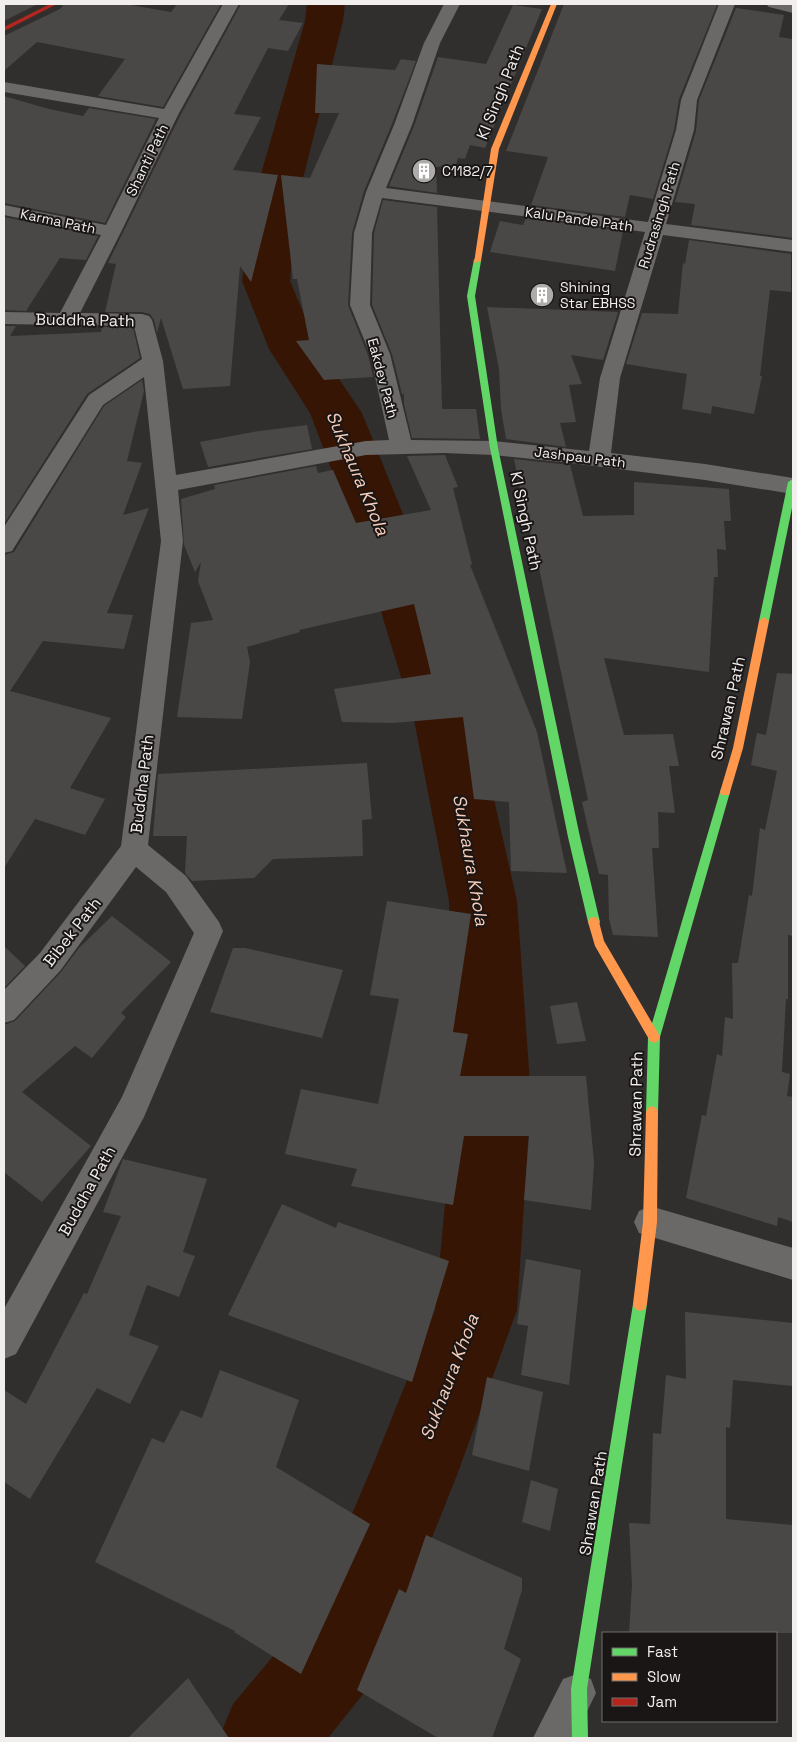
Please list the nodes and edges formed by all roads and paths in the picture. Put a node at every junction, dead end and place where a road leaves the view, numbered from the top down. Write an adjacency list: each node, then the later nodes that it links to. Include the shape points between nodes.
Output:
1 (54, 4): 8 (street)
2 (231, 4): 10 (street, Shanti Path)
3 (452, 4): 11 (street, Eakdev Path, via 432,43)
4 (554, 4): 12 (street, KI Singh Path, via 494,149)
5 (727, 4): 14 (street, Rudrasingh Path, via 689,100 685,130)
6 (774, 4): 7 (street)
7 (793, 8)
8 (4, 29)
9 (4, 87): 10 (street)
10 (169, 115): 15 (street, Shanti Path)
11 (375, 192): 12 (street); 20 (street, Eakdev Path, via 362,233 360,305 380,354)
12 (484, 206): 14 (street, Kalu Pande Path); 21 (street, KI Singh Path, via 471,296)
13 (4, 210): 15 (street, Karma Path)
14 (654, 229): 16 (street, Kalu Pande Path); 22 (street, Rudrasingh Path, via 610,378)
15 (112, 232): 18 (street, Shanti Path)
16 (793, 246)
17 (4, 318): 18 (street, Buddha Path)
18 (66, 318): 19 (street, Buddha Path, via 142,320)
19 (153, 361): 24 (street, Buddha Path); 26 (street, via 96,400)
20 (402, 448): 21 (street, Jashpau Path); 24 (street, Jashpau Path, via 366,448)
21 (494, 448): 22 (street, Jashpau Path); 29 (street, KI Singh Path, via 574,837 599,942)
22 (599, 460): 25 (street, Jashpau Path)
23 (793, 482): 25 (street, Shrawan Path)
24 (166, 484): 27 (street, Buddha Path, via 172,541)
25 (793, 486): 29 (street, Shrawan Path, via 738,748)
26 (4, 545)
27 (134, 849): 28 (street, Bibek Path, via 50,962); 32 (street, Buddha Path, via 176,884 209,931 133,1107)
28 (4, 1010)
29 (654, 1036): 30 (street, Shrawan Path)
30 (650, 1222): 31 (street); 33 (street, Shrawan Path, via 639,1316)
31 (793, 1264)
32 (4, 1342)
33 (580, 1689): 34 (street); 35 (street, Shrawan Path)
34 (553, 1738)
35 (580, 1738)

